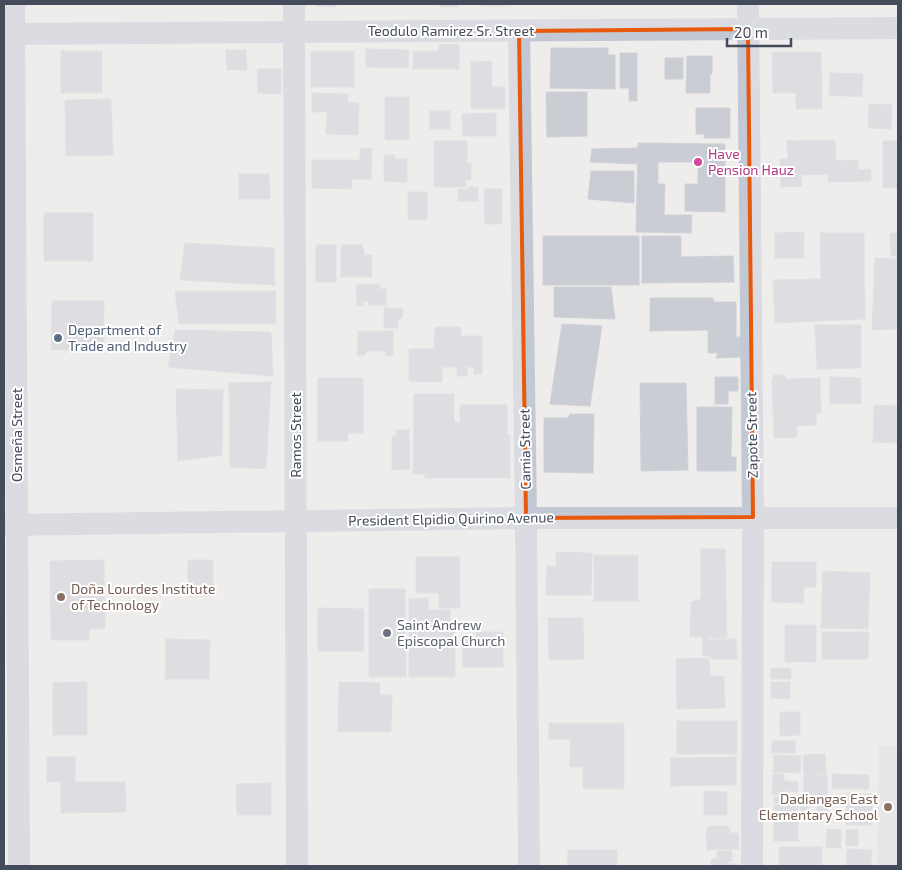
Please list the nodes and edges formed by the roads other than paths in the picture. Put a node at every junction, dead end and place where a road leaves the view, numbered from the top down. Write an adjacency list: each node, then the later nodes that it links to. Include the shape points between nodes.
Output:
1 (14, 4): 8 (street, Osmeña Street)
2 (294, 4): 7 (street, Ramos Street)
3 (748, 4): 5 (street, Zapote Street)
4 (898, 28): 5 (street, Teodulo Ramirez Sr. Street)
5 (748, 29): 6 (street, Teodulo Ramirez Sr. Street); 9 (street, Zapote Street)
6 (519, 31): 7 (street, Teodulo Ramirez Sr. Street); 10 (street, Camia Street)
7 (294, 32): 8 (street, Teodulo Ramirez Sr. Street); 12 (street, Ramos Street)
8 (9, 34): 13 (street, Osmeña Street)
9 (753, 517): 10 (street, President Elpidio Quirino Avenue); 11 (street, President Elpidio Quirino Avenue); 17 (street, Zapote Street)
10 (526, 518): 12 (street, President Elpidio Quirino Avenue); 16 (street, Camia Street)
11 (898, 518)
12 (296, 521): 13 (street, President Elpidio Quirino Avenue); 15 (street, Ramos Street)
13 (11, 525): 14 (street, Osmeña Street)
14 (19, 866)
15 (298, 866)
16 (529, 866)
17 (752, 866)

